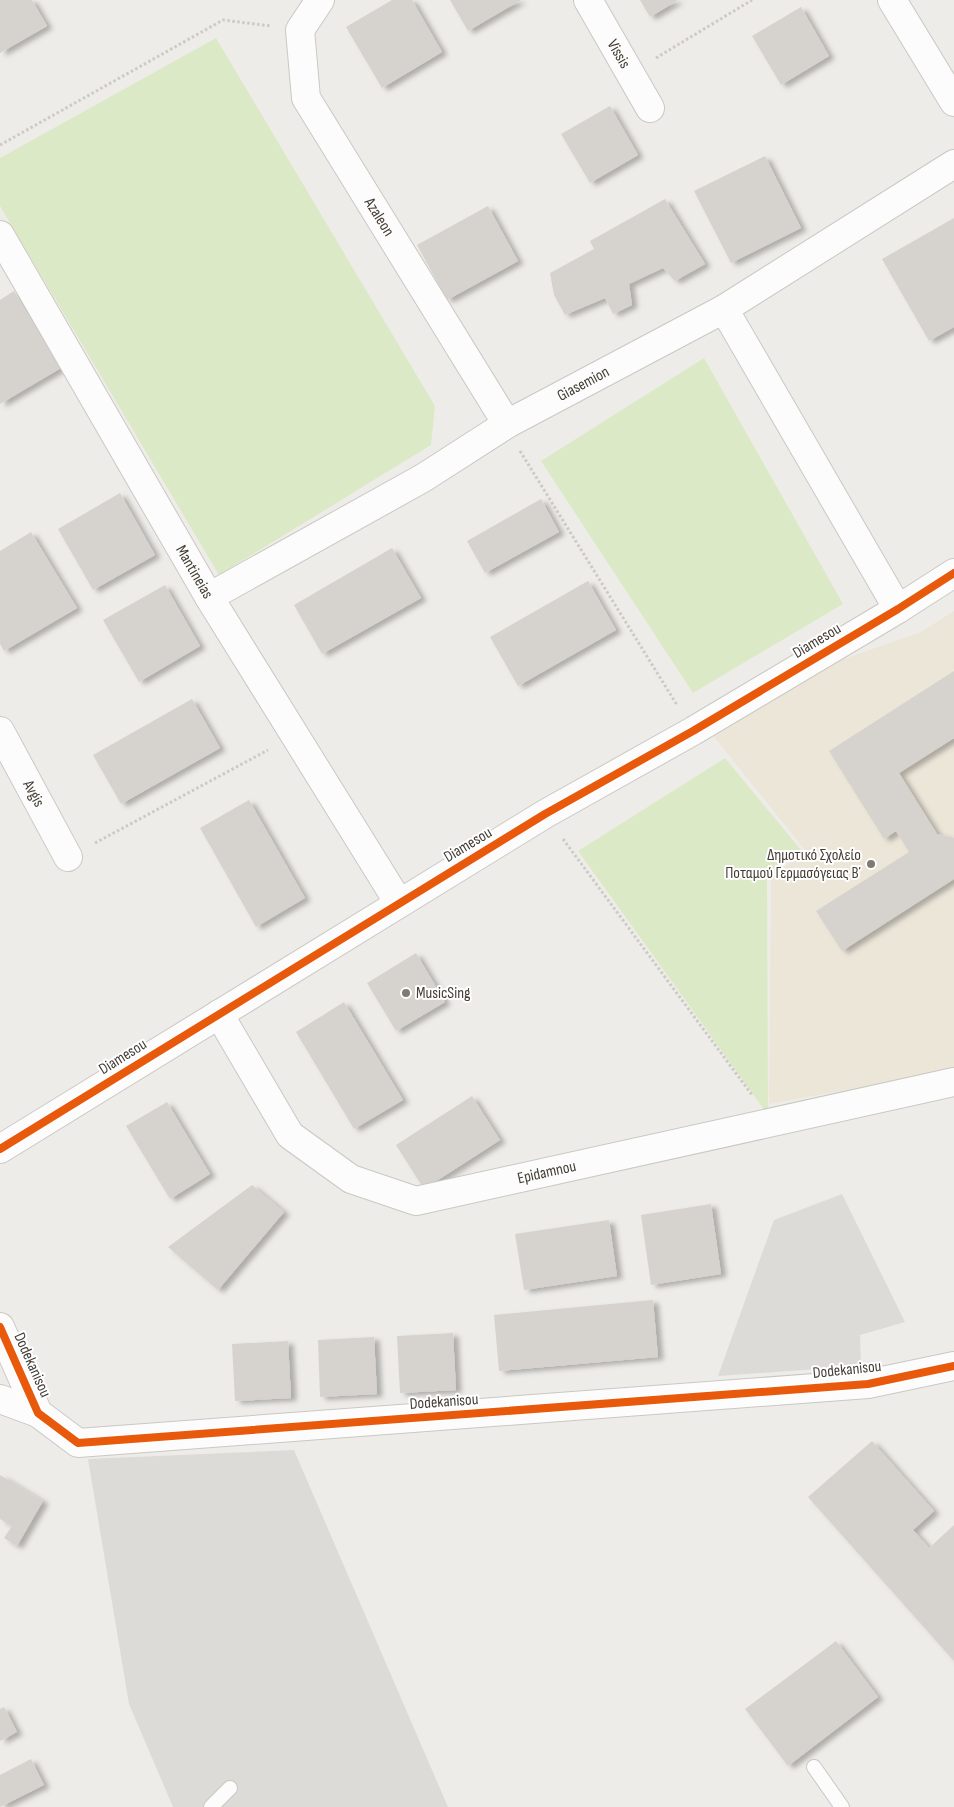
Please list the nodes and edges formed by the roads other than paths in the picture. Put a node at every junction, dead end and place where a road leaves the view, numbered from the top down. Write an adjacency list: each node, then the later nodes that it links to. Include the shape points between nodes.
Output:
1 (320, 0): 9 (street, Azaleon, via 300,30 306,98)
2 (588, 0): 5 (street, Vissis)
3 (892, 0): 4 (street)
4 (954, 102)
5 (650, 108)
6 (954, 164): 8 (street, Giasemion)
7 (0, 235): 11 (street, Mantineias)
8 (724, 309): 9 (street, Giasemion); 12 (street)
9 (506, 425): 11 (street, Giasemion, via 422,478)
10 (954, 573): 12 (street, Diamesou)
11 (209, 597): 15 (street, Mantineias)
12 (898, 609): 15 (street, Diamesou, via 693,731 545,814)
13 (0, 731): 14 (street, Avgis)
14 (68, 857)
15 (399, 903): 16 (street, Diamesou)
16 (219, 1014): 17 (street, Epidamnou, via 290,1136 351,1179 416,1201); 18 (street, Diamesou)
17 (954, 1082)
18 (0, 1148)
19 (1, 1332): 22 (street, Dodekanisou)
20 (954, 1366): 22 (street, Dodekanisou, via 868,1384 78,1443)
21 (0, 1399): 22 (street)
22 (38, 1413)
23 (814, 1767): 26 (lane)
24 (230, 1788): 25 (lane)
25 (211, 1807)
26 (842, 1807)

